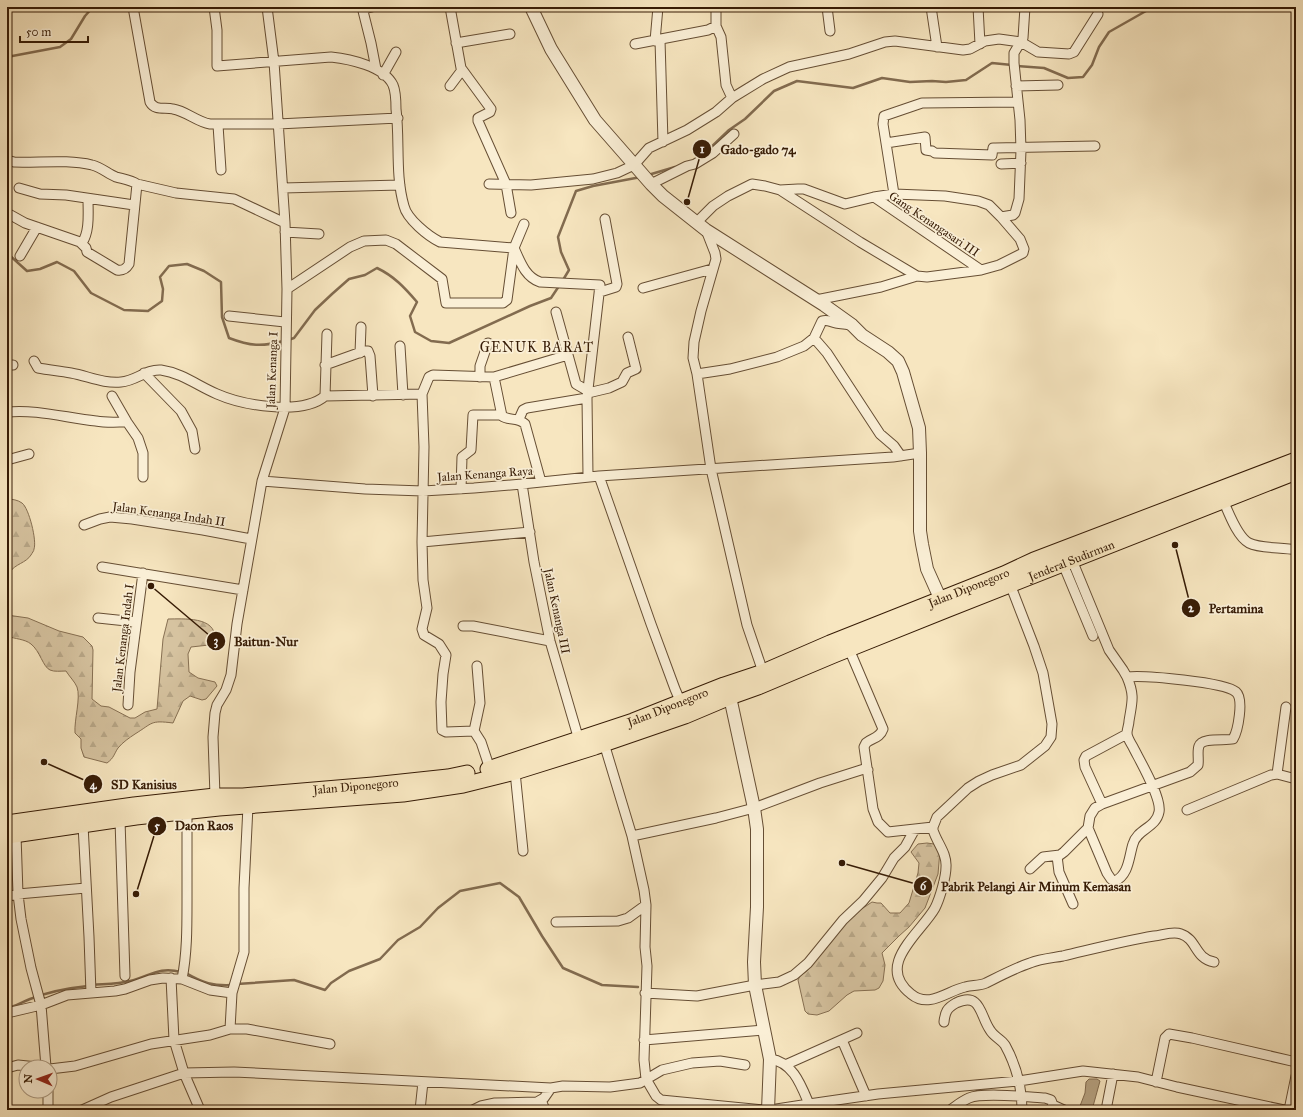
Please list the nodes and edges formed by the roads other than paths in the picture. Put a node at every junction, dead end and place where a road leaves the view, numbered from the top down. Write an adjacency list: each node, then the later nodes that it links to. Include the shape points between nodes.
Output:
1 (133, 7): 36 (street, via 152,105 156,108 175,110 205,124)
2 (214, 7): 25 (street, via 217,66)
3 (268, 7): 25 (street, Jalan Kenanga I)
4 (372, 7): 13 (street)
5 (450, 7): 20 (street)
6 (531, 7): 45 (street, via 551,49 595,120)
7 (658, 7): 18 (street)
8 (716, 7): 15 (street)
9 (827, 7): 16 (street)
10 (930, 7): 23 (street)
11 (978, 7): 22 (street)
12 (1025, 7): 19 (street)
13 (362, 8): 26 (street)
14 (1098, 14): 19 (street, via 1072,53 1038,52)
15 (716, 26): 18 (street, via 708,30); 32 (street, via 721,37 725,80)
16 (830, 31)
17 (510, 34): 20 (street)
18 (657, 40): 21 (street); 38 (street)
19 (1021, 42): 22 (street, via 999,39); 31 (street, via 1014,53)
20 (456, 43): 27 (street)
21 (635, 44)
22 (980, 44): 23 (street, via 963,50)
23 (937, 47): 32 (street, via 895,41 876,44 865,50 789,67)
24 (396, 52): 28 (street)
25 (274, 62): 26 (street, via 347,58); 35 (street, Jalan Kenanga I)
26 (376, 69): 28 (street)
27 (462, 70): 30 (street); 51 (street, via 491,110 478,118 478,121)
28 (383, 75): 34 (street, via 393,86)
29 (1058, 85): 31 (street)
30 (450, 86)
31 (1016, 86): 33 (street)
32 (732, 98): 38 (street, via 704,120)
33 (1018, 102): 39 (street, via 916,104 884,116); 41 (street)
34 (398, 118): 35 (street); 49 (street)
35 (278, 124): 36 (street); 53 (street, Jalan Kenanga I)
36 (218, 125): 46 (street)
37 (734, 134): 47 (street, via 713,153 695,164)
38 (663, 142): 45 (street, via 649,148)
39 (886, 144): 41 (street, via 925,138 926,150 947,154 992,155 993,148); 55 (street)
40 (1095, 146): 41 (street)
41 (1021, 148): 43 (street)
42 (7, 160): 48 (street, via 91,164)
43 (1021, 163): 44 (street); 61 (street, via 1017,210 1013,215)
44 (1001, 164)
45 (636, 167): 47 (street); 51 (street, via 593,179 531,185)
46 (221, 170)
47 (650, 183): 63 (street, via 674,206)
48 (137, 184): 58 (street); 66 (street, via 176,193 234,199)
49 (400, 184): 53 (street); 70 (street, via 405,210 431,237 440,242)
50 (490, 184): 51 (street)
51 (506, 184): 60 (street)
52 (19, 188): 57 (street, via 40,194)
53 (283, 188): 66 (street, Jalan Kenanga I)
54 (780, 190): 56 (street, via 804,190 845,204); 63 (street, via 752,184 719,201); 74 (street)
55 (894, 194): 56 (street); 61 (street, via 944,196 978,201 989,205)
56 (874, 197): 73 (street, Gang Kenangasari III)
57 (88, 199): 58 (street); 69 (street, via 87,229)
58 (134, 205): 69 (street, via 129,264 122,271 87,252)
59 (7, 213): 65 (street)
60 (511, 213)
61 (1001, 217): 73 (street, via 1020,239 1024,251 999,265)
62 (605, 219): 77 (street, via 617,284 616,288)
63 (696, 222): 67 (street)
64 (524, 224): 70 (street)
65 (37, 227): 69 (street); 71 (street)
66 (285, 227): 68 (street); 76 (street, Jalan Kenanga I)
67 (706, 230): 72 (street, via 716,256); 78 (street)
68 (319, 234)
69 (82, 243)
70 (514, 248): 76 (street, via 507,300 503,303 446,303 442,279 396,244 378,240 364,241 350,247); 77 (street, via 522,266 532,278 540,282 600,285)
71 (20, 256)
72 (712, 269): 75 (street); 94 (street, via 694,342 693,358)
73 (981, 270): 74 (street)
74 (917, 276): 78 (street)
75 (643, 288)
76 (286, 289): 81 (street, Jalan Kenanga I)
77 (600, 292): 98 (street)
78 (820, 303): 82 (street)
79 (556, 312): 90 (street)
80 (229, 316): 81 (street)
81 (285, 322): 103 (street, Jalan Kenanga I)
82 (847, 322): 86 (street, via 824,320); 109 (street, via 898,361 919,428)
83 (361, 327): 89 (street)
84 (327, 334): 92 (street)
85 (628, 336): 98 (street, via 636,368 627,373 622,382)
86 (814, 338): 94 (street, via 804,346 777,357); 111 (street, via 827,353 880,434)
87 (488, 342): 95 (street, via 480,366)
88 (400, 346): 99 (street)
89 (360, 353): 92 (street); 102 (street, via 366,350 369,352)
90 (568, 355): 96 (street); 98 (street, via 576,384)
91 (34, 361): 93 (street, via 38,368 110,382 127,381)
92 (326, 365): 101 (street)
93 (144, 373): 103 (street, via 151,370 173,372 232,400); 108 (street, via 181,411 192,431)
94 (697, 374): 114 (street)
95 (480, 376): 96 (street); 97 (street, via 431,375)
96 (494, 378): 105 (street)
97 (422, 394): 99 (street); 123 (street)
98 (588, 394): 106 (street, via 527,408 523,410); 116 (street)
99 (403, 395): 102 (street)
100 (112, 396): 107 (street)
101 (325, 396): 102 (street); 103 (street, via 311,404)
102 (373, 396)
103 (285, 408): 119 (street, Jalan Kenanga I)
104 (7, 412): 107 (street, via 97,422)
105 (502, 415): 106 (street, via 505,418); 122 (street, via 474,415 471,449 462,457)
106 (519, 419): 120 (street, via 525,424)
107 (127, 422): 118 (street, via 140,444)
108 (196, 449)
109 (920, 452): 111 (street, Jalan Kenanga Raya); 135 (street, via 921,538 928,569)
110 (29, 454): 112 (street)
111 (901, 456): 114 (street, Jalan Kenanga Raya)
112 (7, 460)
113 (1296, 460): 124 (highway, Jalan Diponegoro)
114 (710, 469): 117 (street, Jalan Kenanga Raya); 144 (street, via 747,625)
115 (1296, 472): 124 (highway, Jenderal Sudirman)
116 (588, 476): 117 (street, Jalan Kenanga Raya); 120 (street, Jalan Kenanga Raya)
117 (599, 476): 148 (street)
118 (143, 477)
119 (262, 482): 123 (street, Jalan Kenanga Raya); 127 (street, Jalan Kenanga I)
120 (541, 482): 121 (street, Jalan Kenanga Raya)
121 (522, 484): 122 (street, Jalan Kenanga Raya); 126 (street, Jalan Kenanga III)
122 (461, 489): 123 (street, Jalan Kenanga Raya)
123 (423, 491): 128 (street)
124 (1222, 495): 129 (street, via 1241,537 1248,543); 130 (highway, Jenderal Sudirman); 135 (highway, Jalan Diponegoro, via 1034,560)
125 (84, 525): 127 (street, Jalan Kenanga Indah II, via 110,517)
126 (530, 532): 128 (street); 140 (street, Jalan Kenanga III)
127 (251, 539): 134 (street, Jalan Kenanga I)
128 (422, 542): 151 (street, via 427,608 422,629 424,635 440,644 446,655 441,728 446,732)
129 (1296, 550)
130 (1067, 562): 133 (highway, Jenderal Sudirman); 139 (street); 145 (street, via 1101,628 1109,650)
131 (102, 567): 132 (street, Jalan Kenanga Indah I)
132 (143, 573): 134 (street, Jalan Kenanga Indah I); 137 (street, Jalan Kenanga Indah I)
133 (1010, 584): 135 (highway, Jenderal Sudirman); 171 (street, via 1043,673 1052,724 1051,737 1045,746 1021,765 992,775 968,788 937,817)
134 (243, 590): 161 (street, Jalan Kenanga I, via 230,675 226,690 217,705 214,720)
135 (943, 604): 141 (highway, Jalan Diponegoro); 142 (highway, Jenderal Sudirman)
136 (98, 618): 137 (street)
137 (136, 622): 149 (street, Jalan Kenanga Indah I)
138 (463, 626): 140 (street)
139 (1093, 636)
140 (550, 641): 154 (street, Jalan Kenanga III)
141 (832, 649): 142 (highway, Jenderal Sudirman); 144 (highway, Jalan Diponegoro); 146 (highway, Jenderal Sudirman)
142 (849, 649): 156 (street, via 883,729 878,737 865,745)
143 (477, 666): 151 (street, via 480,703)
144 (763, 672): 148 (highway, Jalan Diponegoro)
145 (1127, 677): 152 (street, via 1133,699); 160 (street, via 1202,682 1231,689 1239,696 1237,730 1233,739 1205,740 1199,746 1198,765 1195,769)
146 (758, 687): 147 (highway, Jalan Diponegoro)
147 (730, 697): 153 (highway, Jalan Diponegoro, via 685,716); 165 (street)
148 (681, 703): 153 (highway, Jalan Diponegoro)
149 (128, 705)
150 (1286, 708): 158 (street)
151 (474, 731): 155 (street, via 481,742)
152 (1127, 734): 160 (street); 163 (street, via 1086,756 1084,760)
153 (602, 738): 154 (highway, Jalan Diponegoro); 157 (highway, Jalan Diponegoro); 175 (street)
154 (579, 740): 155 (highway, Jalan Diponegoro)
155 (490, 769): 162 (highway, Jalan Diponegoro, via 441,778)
156 (868, 770): 165 (street, via 864,769 820,783); 173 (street, via 873,809 881,827 888,832)
157 (515, 772): 162 (highway, Jalan Diponegoro, via 463,785 396,795); 176 (street)
158 (1277, 774): 159 (street); 166 (street)
159 (1296, 779)
160 (1152, 785): 163 (street); 172 (street, via 1159,805 1158,814 1154,823 1136,836 1126,868 1117,880 1111,879)
161 (215, 796): 162 (highway, Jalan Diponegoro); 167 (highway, Jalan Diponegoro)
162 (275, 798): 164 (highway, Jalan Diponegoro)
163 (1102, 804): 172 (street, via 1092,812)
164 (248, 806): 168 (highway, Jalan Diponegoro); 191 (street, via 244,952)
165 (754, 808): 175 (street); 189 (street, via 757,829)
166 (1187, 810)
167 (135, 811): 168 (highway, Jalan Diponegoro); 169 (highway, Jalan Diponegoro); 174 (highway, Jalan Diponegoro)
168 (187, 812): 188 (street, via 185,967)
169 (120, 820): 170 (highway, Jalan Diponegoro); 186 (street)
170 (83, 825): 174 (highway, Jalan Diponegoro); 179 (street)
171 (933, 827): 173 (street); 185 (street, via 945,858 942,888 935,908 903,950 898,968 902,984 914,997 928,1001 966,987 982,985 1029,963 1169,933 1185,935 1203,958)
172 (1088, 828): 177 (street)
173 (915, 830): 189 (street, via 882,878 808,963 794,975 779,982)
174 (10, 831): 180 (street)
175 (632, 836): 183 (street)
176 (523, 851)
177 (1057, 856): 178 (street, via 1043,857); 182 (street, via 1059,872)
178 (1030, 870)
179 (86, 888): 180 (street); 190 (street)
180 (18, 894): 181 (street); 193 (street, via 31,968)
181 (7, 896)
182 (1073, 904)
183 (646, 905): 184 (street, via 628,918 618,921); 192 (street)
184 (556, 922)
185 (1214, 962)
186 (125, 976)
187 (171, 978): 188 (street); 190 (street, via 150,980 125,989); 199 (street)
188 (182, 978): 191 (street, via 210,990)
189 (755, 985): 192 (street, via 697,996); 197 (street)
190 (91, 989): 193 (street)
191 (233, 989): 196 (street)
192 (645, 993): 200 (street)
193 (40, 1000): 194 (street); 203 (street)
194 (7, 1013)
195 (944, 1022): 215 (street, via 947,1009 956,1003 972,1000 977,1003 990,1031 1005,1045)
196 (230, 1029): 199 (street, via 210,1035); 202 (street, via 247,1029)
197 (764, 1030): 200 (street); 204 (street)
198 (857, 1033): 201 (street)
199 (174, 1040): 210 (street, via 134,1048 75,1066); 211 (street)
200 (644, 1040): 214 (street)
201 (842, 1040): 208 (street); 219 (street)
202 (330, 1044)
203 (45, 1059)
204 (770, 1059): 208 (street); 231 (street)
205 (1296, 1062): 217 (street, via 1169,1034 1165,1038)
206 (18, 1065): 209 (street)
207 (745, 1065): 214 (street, via 720,1061 684,1064 662,1070)
208 (785, 1065): 223 (street, via 796,1076)
209 (7, 1068)
210 (58, 1068)
211 (184, 1073): 216 (street, via 234,1072); 225 (street, via 111,1097); 226 (street)
212 (1112, 1074): 215 (street, via 1083,1071); 217 (street); 235 (street)
213 (1296, 1076): 237 (street)
214 (646, 1079): 218 (street, via 640,1083 616,1087); 230 (street, via 661,1100)
215 (1019, 1080): 219 (street); 220 (street)
216 (423, 1082): 218 (street); 227 (street)
217 (1156, 1082): 236 (street)
218 (551, 1088): 222 (street)
219 (866, 1096): 223 (street)
220 (1022, 1096): 232 (street, via 977,1096 968,1098); 233 (street); 234 (street, via 1051,1100 1053,1105)
221 (48, 1099): 224 (street)
222 (541, 1100): 228 (street, via 495,1102); 229 (street)
223 (810, 1107): 231 (street)
224 (48, 1110)
225 (82, 1110)
226 (200, 1110)
227 (420, 1110)
228 (473, 1110)
229 (545, 1110)
230 (765, 1110)
231 (769, 1110)
232 (950, 1110)
233 (1022, 1110)
234 (1064, 1110)
235 (1106, 1110)
236 (1284, 1110)
237 (1289, 1110)

